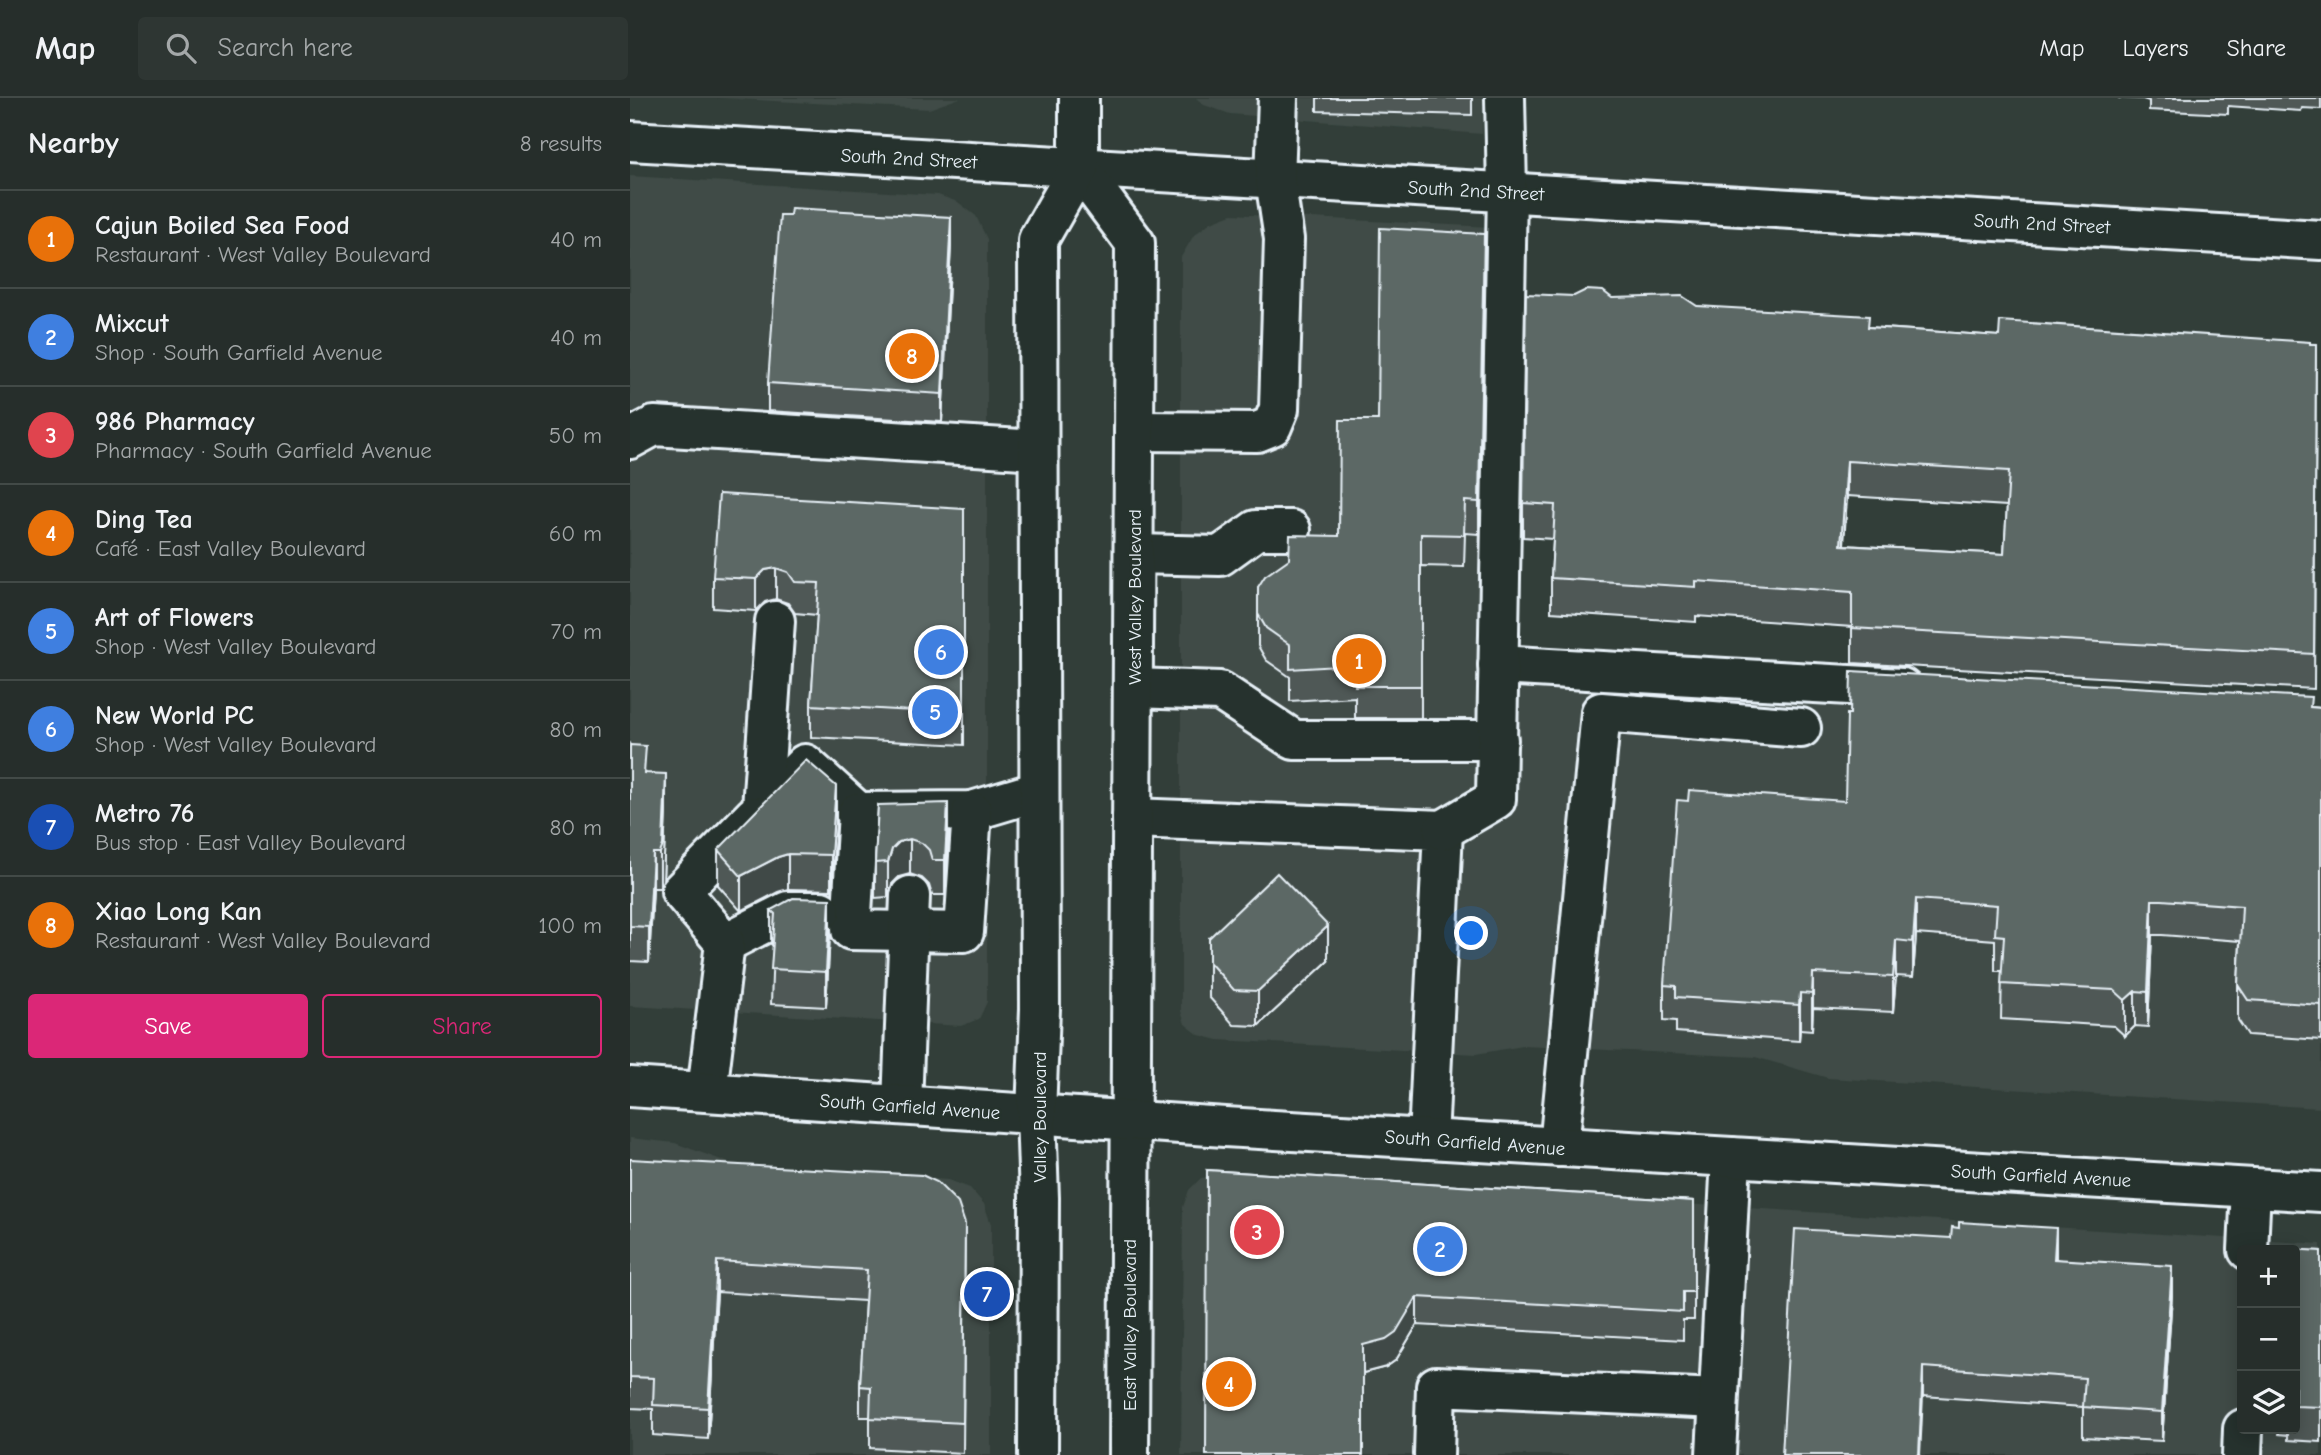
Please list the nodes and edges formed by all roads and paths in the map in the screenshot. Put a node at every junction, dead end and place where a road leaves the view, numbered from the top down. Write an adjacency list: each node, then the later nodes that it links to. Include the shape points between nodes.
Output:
1 (1080, 98): 5 (main road)
2 (1278, 98): 6 (main road)
3 (1505, 98): 7 (main road)
4 (630, 141): 5 (main road, South 2nd Street)
5 (1079, 167): 6 (main road, South 2nd Street); 9 (main road, West Valley Boulevard, via 1135,243); 11 (main road, via 1038,240)
6 (1275, 179): 7 (main road, South 2nd Street); 9 (main road, via 1284,239 1279,409 1272,426 1257,432)
7 (1507, 191): 8 (main road, South 2nd Street); 15 (main road)
8 (2321, 240)
9 (1134, 431): 13 (main road, West Valley Boulevard)
10 (630, 439): 11 (main road, via 654,426)
11 (1038, 450): 20 (main road)
12 (1290, 530): 13 (main road, via 1256,530 1220,556)
13 (1134, 554): 16 (main road, West Valley Boulevard)
14 (775, 621): 21 (main road)
15 (1498, 665): 17 (main road); 19 (main road)
16 (1133, 688): 19 (main road, via 1220,691 1294,740); 24 (main road, West Valley Boulevard)
17 (1931, 689)
18 (1801, 728): 35 (main road, via 1601,712)
19 (1497, 740): 25 (main road, via 1496,799)
20 (1039, 791): 22 (main road); 32 (main road, Valley Boulevard)
21 (762, 808): 23 (main road, via 805,764); 28 (main road, via 681,891)
22 (972, 811): 23 (main road, via 913,825); 27 (main road, via 964,932)
23 (858, 812): 26 (main road)
24 (1132, 818): 25 (main road); 33 (main road, West Valley Boulevard)
25 (1443, 830): 34 (main road)
26 (852, 912): 27 (main road, via 851,930); 28 (main road, via 788,911)
27 (909, 914): 31 (main road)
28 (725, 943): 30 (main road)
29 (630, 1087): 30 (main road, South Garfield Avenue)
30 (707, 1093): 31 (main road, South Garfield Avenue)
31 (902, 1105): 32 (main road, South Garfield Avenue)
32 (1036, 1114): 33 (main road, South Garfield Avenue); 42 (main road, Valley Boulevard)
33 (1130, 1121): 34 (main road, South Garfield Avenue); 43 (main road, East Valley Boulevard)
34 (1428, 1139): 35 (main road, South Garfield Avenue)
35 (1559, 1147): 36 (main road, South Garfield Avenue)
36 (1731, 1157): 37 (main road, South Garfield Avenue); 40 (main road)
37 (2251, 1188): 38 (main road, South Garfield Avenue); 39 (main road)
38 (2321, 1192)
39 (2248, 1245)
40 (1718, 1399): 44 (main road, via 1436,1386); 45 (main road)
41 (2243, 1434): 46 (main road)
42 (1038, 1455)
43 (1129, 1455)
44 (1434, 1455)
45 (1716, 1455)
46 (2242, 1455)

